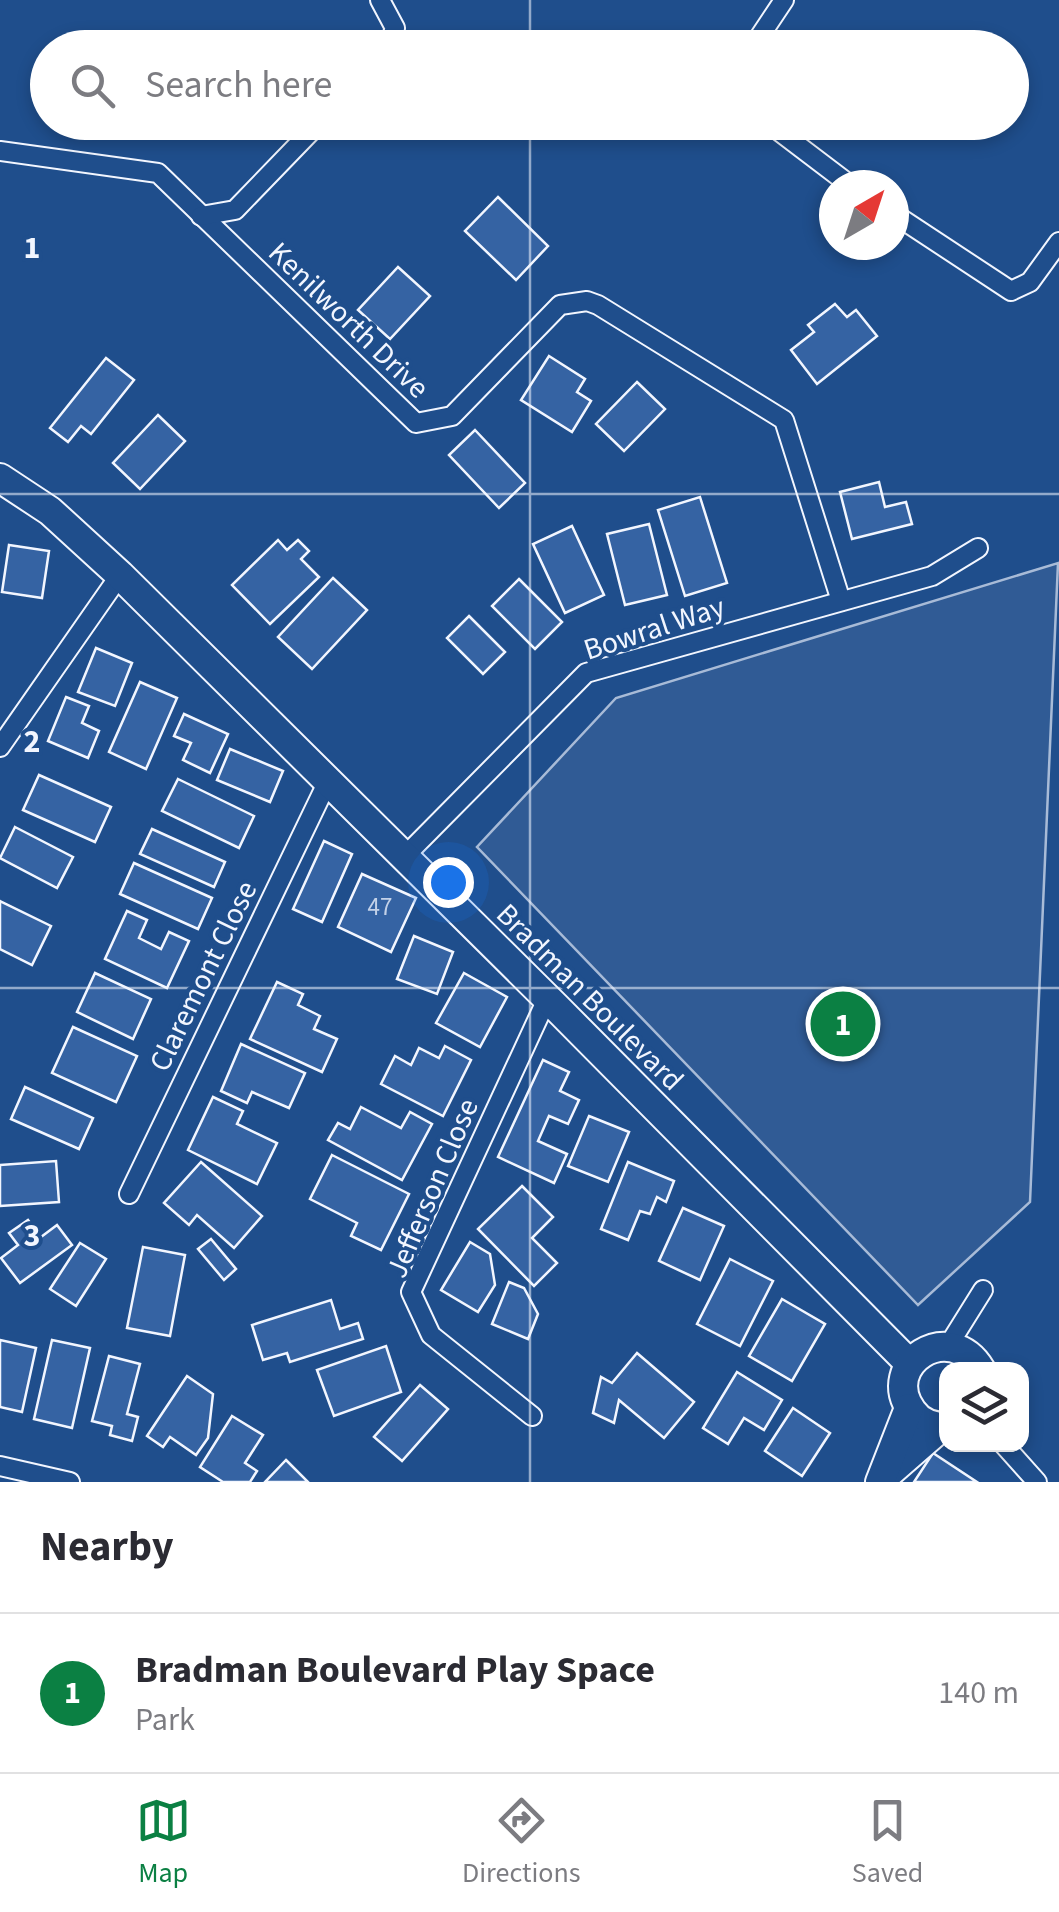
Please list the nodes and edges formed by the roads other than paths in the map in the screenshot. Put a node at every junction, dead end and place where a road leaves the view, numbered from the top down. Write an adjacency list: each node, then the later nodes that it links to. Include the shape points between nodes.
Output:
1 (380, 0): 3 (street)
2 (784, 0): 4 (street)
3 (393, 30)
4 (764, 30)
5 (303, 140): 9 (street, via 235,210)
6 (791, 140): 8 (street)
7 (0, 151): 9 (street, Kenilworth Drive, via 158,174)
8 (830, 170)
9 (202, 216): 15 (street, Kenilworth Drive, via 416,423 452,416 560,305 598,304 784,420)
10 (909, 224): 11 (street, via 1012,291 1030,282)
11 (1059, 242)
12 (0, 478): 14 (street, Bradman Boulevard, via 50,511)
13 (978, 548): 15 (street, Bowral Way, via 932,576)
14 (120, 575): 16 (street); 17 (street, Bradman Boulevard)
15 (841, 602): 18 (street, Bowral Way, via 586,673)
16 (0, 746)
17 (328, 781): 18 (street, Bradman Boulevard); 20 (street, Claremont Close)
18 (404, 857): 19 (street, Bradman Boulevard)
19 (547, 999): 24 (street, Bradman Boulevard); 26 (street, Jefferson Close, via 411,1292 431,1335)
20 (129, 1194)
21 (982, 1290): 22 (street)
22 (948, 1346): 23 (street); 24 (street, via 926,1350)
23 (975, 1362)
24 (910, 1364): 25 (street, via 903,1386)
25 (908, 1408): 27 (street); 31 (street)
26 (532, 1416)
27 (939, 1426)
28 (939, 1430): 31 (street)
29 (1010, 1452): 33 (street)
30 (0, 1466): 32 (street)
31 (882, 1480)
32 (70, 1482)
33 (1037, 1482)

